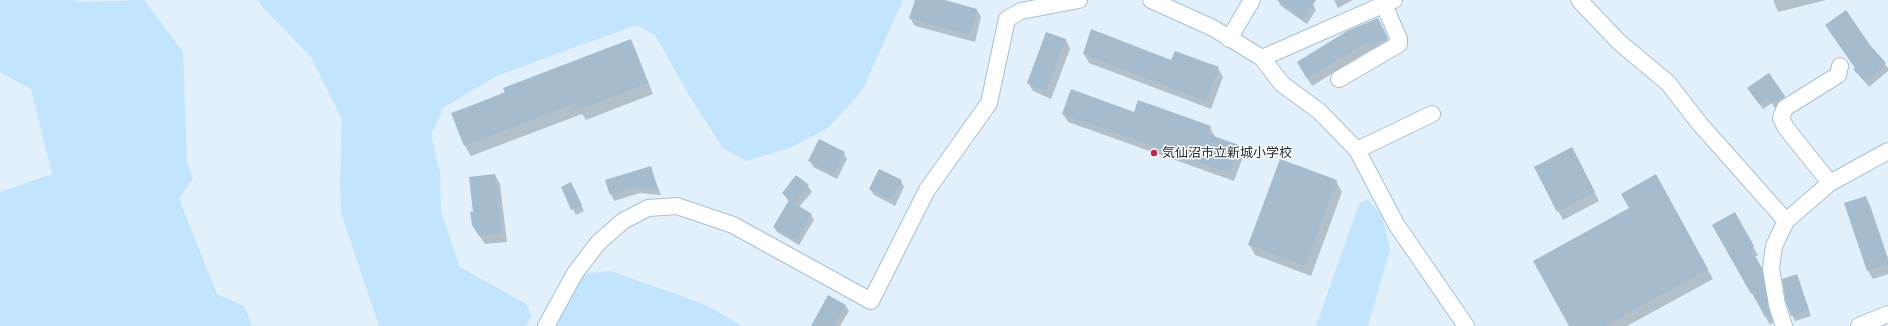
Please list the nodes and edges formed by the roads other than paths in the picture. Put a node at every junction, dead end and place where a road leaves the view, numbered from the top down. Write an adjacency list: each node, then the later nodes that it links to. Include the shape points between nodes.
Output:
1 (1079, 0): 16 (street, via 1021,11 1007,19 989,103 927,190 871,301 733,225 677,206 648,208 623,221 598,243 575,273)
2 (1150, 0): 6 (street, via 1213,28)
3 (1252, 0): 6 (street)
4 (1579, 0): 14 (street, via 1619,42 1668,83 1699,123)
5 (1389, 2): 7 (street); 9 (street, via 1399,44)
6 (1229, 39): 7 (street)
7 (1262, 58): 11 (street, via 1282,84 1319,111)
8 (1840, 66): 13 (street, via 1838,75 1785,108 1781,118 1786,128)
9 (1339, 79)
10 (1432, 114): 11 (street)
11 (1357, 150): 17 (street, via 1396,224)
12 (1888, 151): 13 (street)
13 (1830, 183): 14 (street)
14 (1786, 221): 18 (street, via 1774,246 1771,268 1777,305)
15 (1888, 314): 19 (street)
16 (546, 326)
17 (1466, 326)
18 (1784, 326)
19 (1859, 326)

